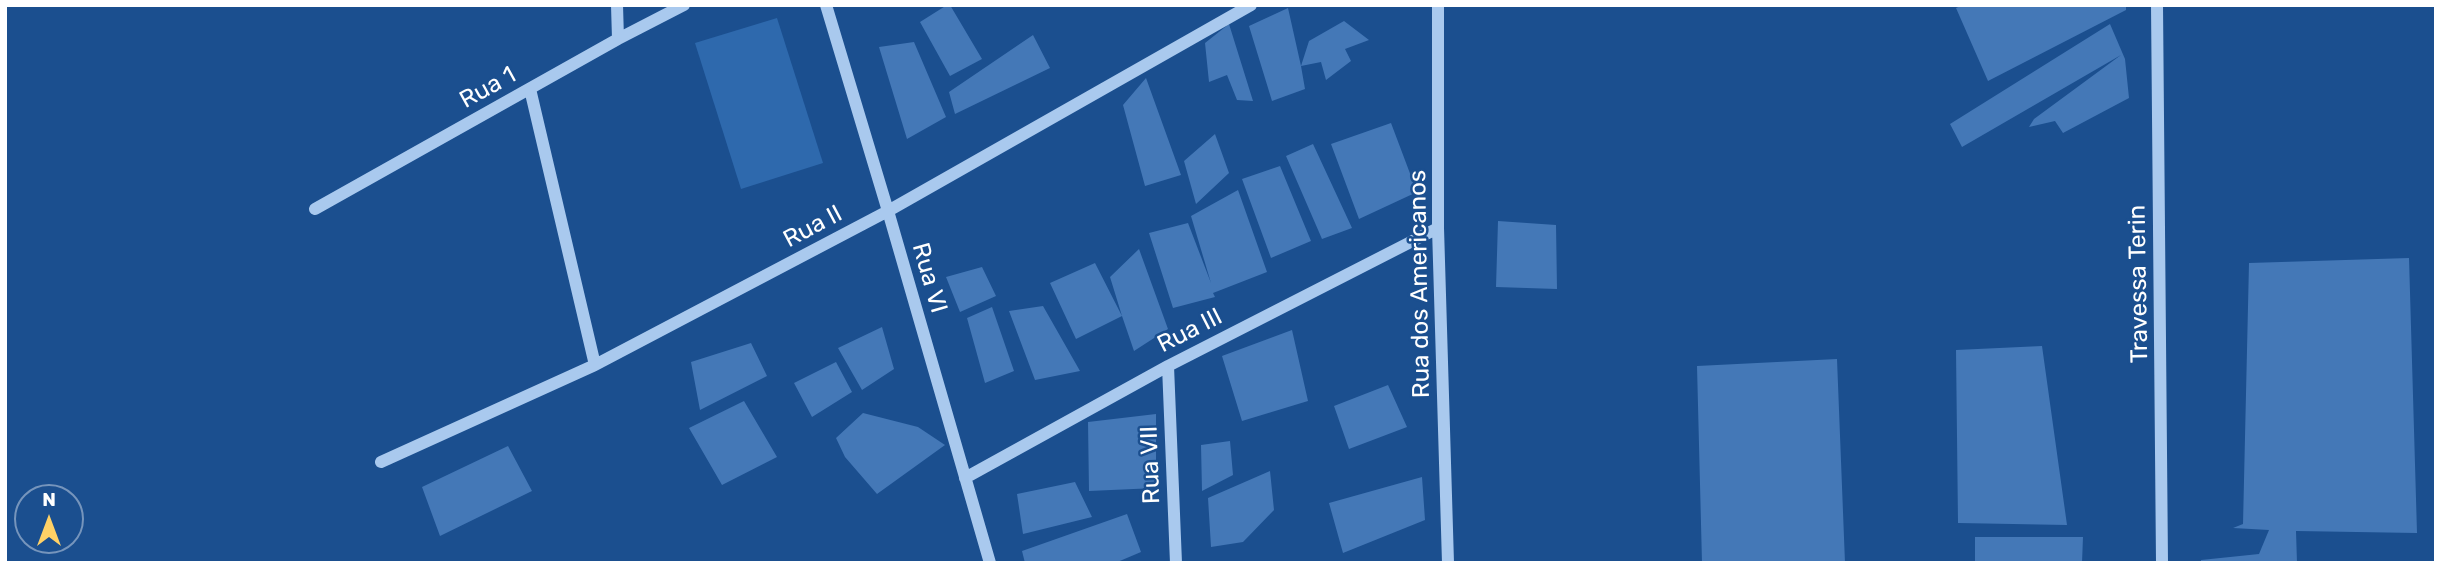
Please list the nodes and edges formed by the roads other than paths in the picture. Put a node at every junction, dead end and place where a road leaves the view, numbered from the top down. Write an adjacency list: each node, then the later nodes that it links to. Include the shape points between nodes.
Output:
1 (617, 5): 7 (street)
2 (684, 5): 7 (street, Rua 1)
3 (826, 5): 10 (street, Rua VI)
4 (1251, 5): 10 (street, Rua II)
5 (1438, 5): 11 (street, Rua dos Americanos)
6 (2157, 5): 19 (street, Travessa Terin)
7 (618, 39): 8 (street, Rua 1)
8 (530, 89): 9 (street, Rua 1); 12 (street)
9 (315, 209)
10 (888, 211): 12 (street, Rua II); 15 (street, Rua VI)
11 (1438, 228): 13 (street, Rua III); 18 (street, Rua dos Americanos)
12 (595, 365): 14 (street, Rua II)
13 (1168, 366): 15 (street, Rua III); 17 (street, Rua VII)
14 (381, 462)
15 (965, 478): 16 (street, Rua VI)
16 (990, 563)
17 (1176, 563)
18 (1448, 563)
19 (2162, 563)

